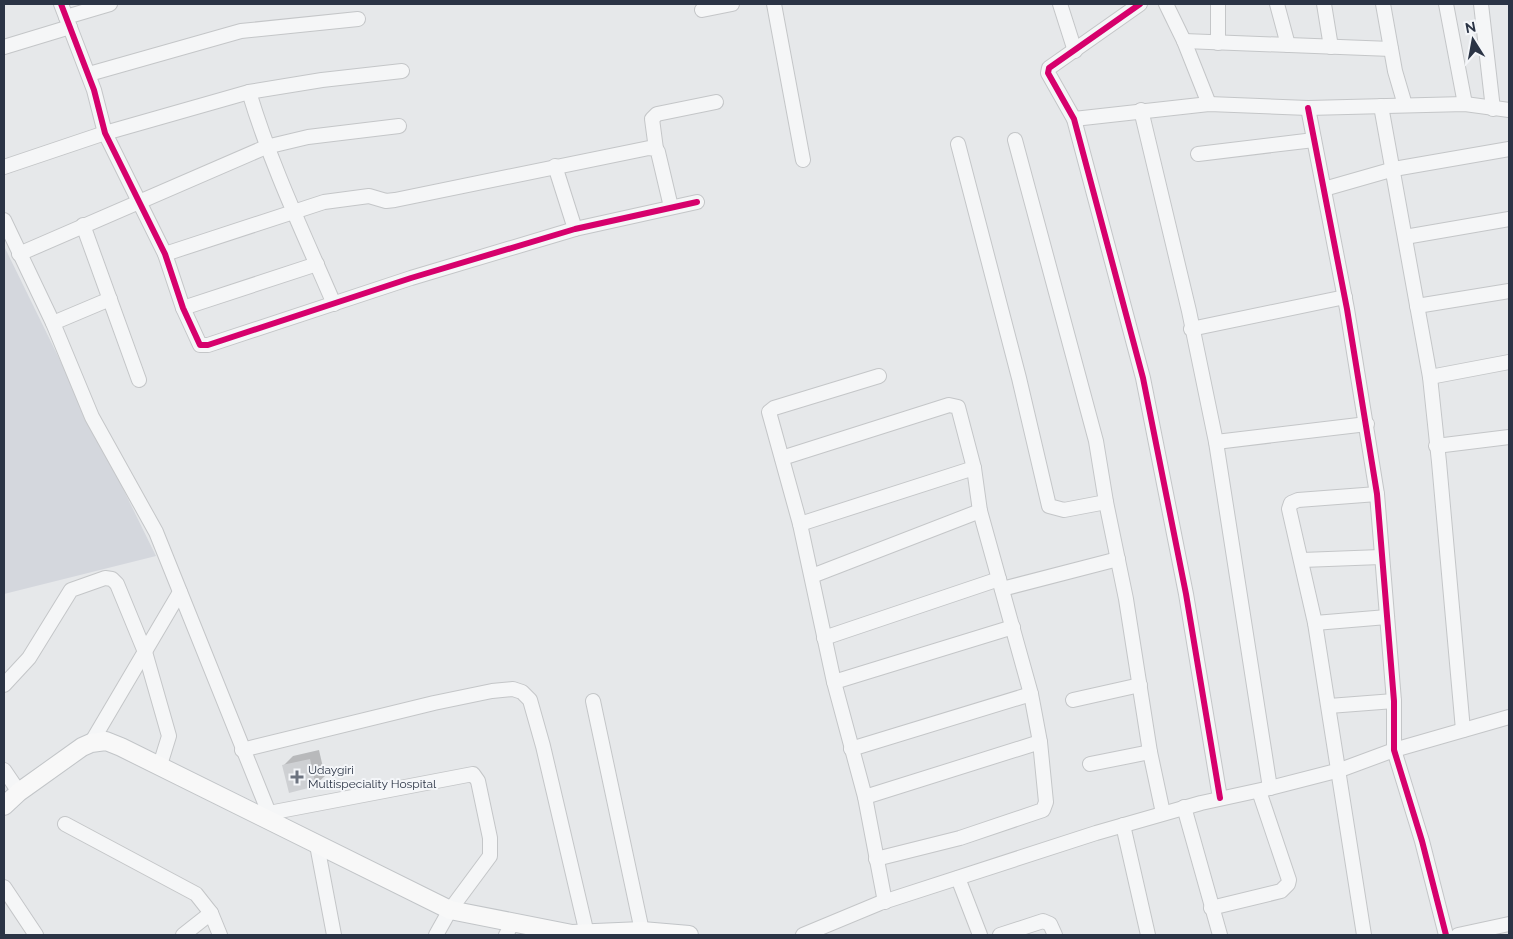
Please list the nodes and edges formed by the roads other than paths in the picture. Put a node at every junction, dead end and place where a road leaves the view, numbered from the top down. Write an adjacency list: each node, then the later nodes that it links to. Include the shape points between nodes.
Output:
1 (61, 4): 16 (street)
2 (110, 4): 16 (street)
3 (732, 4): 14 (street)
4 (774, 4): 46 (street)
5 (1060, 4): 23 (street)
6 (1140, 4): 23 (street)
7 (1166, 4): 17 (street)
8 (1218, 4): 18 (street)
9 (1277, 4): 19 (street)
10 (1324, 4): 21 (street)
11 (1383, 4): 22 (street)
12 (1446, 4): 29 (street)
13 (1481, 4): 33 (street)
14 (702, 10)
15 (358, 19): 25 (street, via 241,31)
16 (68, 22): 20 (street); 25 (street)
17 (1178, 30): 18 (street); 28 (street)
18 (1218, 43): 19 (street)
19 (1288, 45): 21 (street)
20 (4, 47)
21 (1331, 47): 22 (street)
22 (1391, 49): 30 (street)
23 (1075, 51): 34 (street, via 1049,68 1048,73)
24 (402, 71): 26 (street)
25 (89, 74): 38 (street)
26 (249, 92): 38 (street); 42 (street)
27 (716, 102): 43 (street, via 657,114 652,119)
28 (1209, 104): 32 (street); 35 (street)
29 (1466, 104): 30 (street); 33 (street)
30 (1405, 105): 31 (street)
31 (1381, 106): 32 (street); 49 (street)
32 (1308, 108): 40 (street)
33 (1494, 109): 36 (street)
34 (1069, 110): 35 (street); 119 (street, via 1143,378 1186,594)
35 (1140, 110): 70 (street)
36 (1509, 110)
37 (399, 126): 42 (street, via 308,137)
38 (105, 132): 48 (street); 51 (street)
39 (1015, 140): 82 (street, via 1096,441)
40 (1314, 140): 45 (street); 50 (street)
41 (958, 144): 82 (street, via 1020,378 1049,506 1064,510)
42 (266, 147): 51 (street); 54 (street)
43 (656, 149): 47 (street); 53 (street)
44 (1509, 149): 49 (street)
45 (1198, 154)
46 (804, 160)
47 (555, 166): 54 (street, via 395,200 368,196 324,202); 58 (street)
48 (4, 167)
49 (1394, 169): 50 (street); 59 (street)
50 (1324, 190): 64 (street)
51 (140, 201): 57 (street); 61 (street)
52 (697, 202): 53 (street)
53 (671, 207): 58 (street)
54 (292, 212): 61 (street); 62 (street)
55 (1509, 219): 59 (street)
56 (4, 220): 60 (street)
57 (83, 225): 60 (street); 65 (street)
58 (575, 229): 66 (street)
59 (1405, 237): 67 (street)
60 (19, 254): 69 (street)
61 (165, 254): 68 (street)
62 (316, 264): 66 (street); 68 (street)
63 (1509, 291): 67 (street)
64 (1345, 297): 70 (street); 75 (street)
65 (110, 299): 69 (street); 74 (street)
66 (334, 304): 68 (street, via 203,346 197,342)
67 (1417, 306): 73 (street)
68 (183, 308)
69 (53, 323): 90 (street, via 92,417 156,532)
70 (1191, 329): 77 (street)
71 (1509, 362): 73 (street)
72 (879, 376): 79 (street, via 771,409 769,415)
73 (1430, 378): 78 (street)
74 (140, 380)
75 (1367, 424): 77 (street); 81 (street)
76 (1509, 437): 78 (street)
77 (1216, 442): 116 (street)
78 (1436, 446): 105 (street)
79 (782, 458): 80 (street, via 949,405 961,411); 84 (street)
80 (974, 468): 83 (street); 84 (street)
81 (1377, 494): 85 (street); 87 (street, via 1291,503)
82 (1106, 502): 86 (street)
83 (980, 511): 88 (street); 89 (street)
84 (800, 524): 88 (street)
85 (1381, 557): 87 (street); 91 (street)
86 (1118, 559): 89 (street); 98 (street)
87 (1302, 560): 92 (street)
88 (812, 576): 94 (street)
89 (1001, 584): 93 (street); 94 (street)
90 (180, 592): 95 (street); 109 (street)
91 (1387, 617): 92 (street); 102 (street)
92 (1315, 623): 103 (street)
93 (1013, 627): 96 (street); 99 (street)
94 (824, 638): 96 (street)
95 (144, 652): 97 (street, via 117,584 105,578 71,590 30,658); 107 (street); 113 (street, via 169,736)
96 (834, 682): 108 (street)
97 (4, 685)
98 (1140, 685): 100 (street); 111 (street)
99 (1031, 694): 106 (street); 108 (street)
100 (1073, 700)
101 (593, 701): 136 (street)
102 (1394, 701): 103 (street); 110 (street)
103 (1329, 706): 115 (street)
104 (1509, 717): 105 (street)
105 (1462, 730): 110 (street)
106 (1040, 742): 118 (street); 127 (street, via 1046,802 1043,810 960,838)
107 (91, 743): 113 (main road, via 106,741); 117 (main road)
108 (851, 749): 118 (street)
109 (242, 750): 123 (street); 137 (street, via 443,701 492,691 513,689 522,692 530,700 543,746)
110 (1394, 750): 115 (street); 151 (street)
111 (1150, 752): 112 (street); 122 (street)
112 (1090, 764)
113 (160, 765): 123 (main road)
114 (4, 770): 117 (street)
115 (1340, 770): 116 (street); 150 (street)
116 (1265, 790): 119 (street); 131 (street, via 1288,884 1281,890)
117 (18, 792): 120 (main road)
118 (865, 797): 127 (street)
119 (1220, 798): 121 (street)
120 (4, 806)
121 (1184, 807): 122 (street); 131 (street)
122 (1163, 813): 125 (street)
123 (271, 818): 126 (main road); 132 (street, via 472,774 478,781 490,856)
124 (65, 824): 133 (street, via 191,891)
125 (1123, 824): 128 (street); 148 (street)
126 (317, 845): 132 (main road); 141 (street)
127 (876, 859): 130 (street)
128 (958, 878): 130 (street); 145 (street)
129 (4, 887): 138 (street)
130 (886, 902): 144 (street)
131 (1211, 908): 149 (street)
132 (450, 910): 135 (main road); 142 (street)
133 (212, 912): 139 (street); 140 (street)
134 (1509, 924): 152 (street)
135 (509, 929): 137 (main road)
136 (642, 931): 137 (main road); 143 (main road)
137 (587, 934)
138 (36, 935)
139 (183, 935)
140 (220, 935)
141 (334, 935)
142 (436, 935)
143 (689, 935)
144 (802, 935)
145 (980, 935)
146 (1000, 935): 147 (street, via 1043,922 1050,924)
147 (1055, 935)
148 (1148, 935)
149 (1220, 935)
150 (1364, 935)
151 (1446, 935)
152 (1458, 935)

